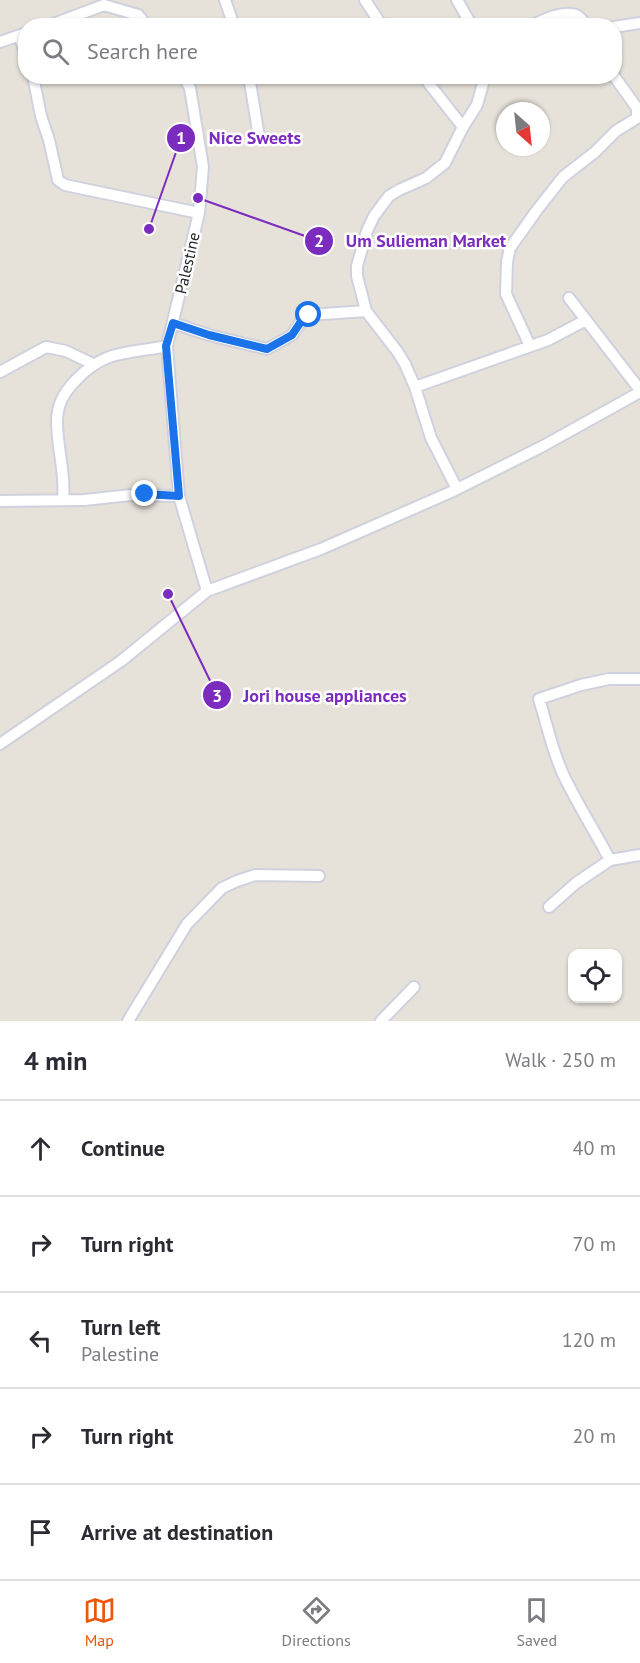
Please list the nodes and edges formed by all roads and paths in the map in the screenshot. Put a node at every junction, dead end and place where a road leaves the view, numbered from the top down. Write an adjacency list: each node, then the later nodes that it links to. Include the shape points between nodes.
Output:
1 (225, 0): 6 (street)
2 (365, 0): 7 (street)
3 (457, 0): 8 (street)
4 (69, 18): 5 (street, via 104,5)
5 (140, 18)
6 (231, 18)
7 (377, 18)
8 (467, 18)
9 (549, 18): 10 (street, via 573,14)
10 (580, 18)
11 (640, 23): 12 (street)
12 (622, 26)
13 (18, 36): 14 (street)
14 (0, 42)
15 (35, 84): 23 (street, via 58,180 65,185)
16 (187, 84): 23 (street, Palestine, via 202,167)
17 (250, 84): 22 (street)
18 (429, 84): 21 (street)
19 (483, 84): 21 (street, via 477,105)
20 (620, 84): 29 (street, via 637,108 637,118 563,177 510,248 506,294)
21 (463, 127): 25 (street, via 445,163 426,178 389,196 370,224 357,267)
22 (259, 137)
23 (199, 213): 27 (street, Palestine)
24 (569, 298): 26 (street)
25 (366, 311): 27 (street, via 309,315 292,335 267,349); 32 (street, via 397,351)
26 (586, 320): 29 (street); 33 (street)
27 (173, 323): 28 (street, Palestine)
28 (166, 346): 30 (street, via 129,351); 35 (street, Palestine)
29 (531, 346): 32 (street)
30 (93, 364): 31 (street, via 66,351 45,347); 36 (street, via 63,395 59,407)
31 (0, 372)
32 (415, 387): 34 (street, via 431,438)
33 (640, 391): 34 (street)
34 (458, 489): 38 (street, via 321,549)
35 (179, 496): 36 (street); 38 (street, Palestine)
36 (63, 500): 37 (street)
37 (0, 501)
38 (207, 591): 40 (street, via 122,661)
39 (640, 679): 42 (street, via 609,679 539,699 563,774)
40 (0, 744)
41 (640, 855): 42 (street)
42 (610, 860): 44 (street, via 576,882)
43 (319, 876): 46 (street, via 255,875 222,888 187,924)
44 (549, 907)
45 (414, 987): 47 (street)
46 (128, 1021)
47 (381, 1021)

